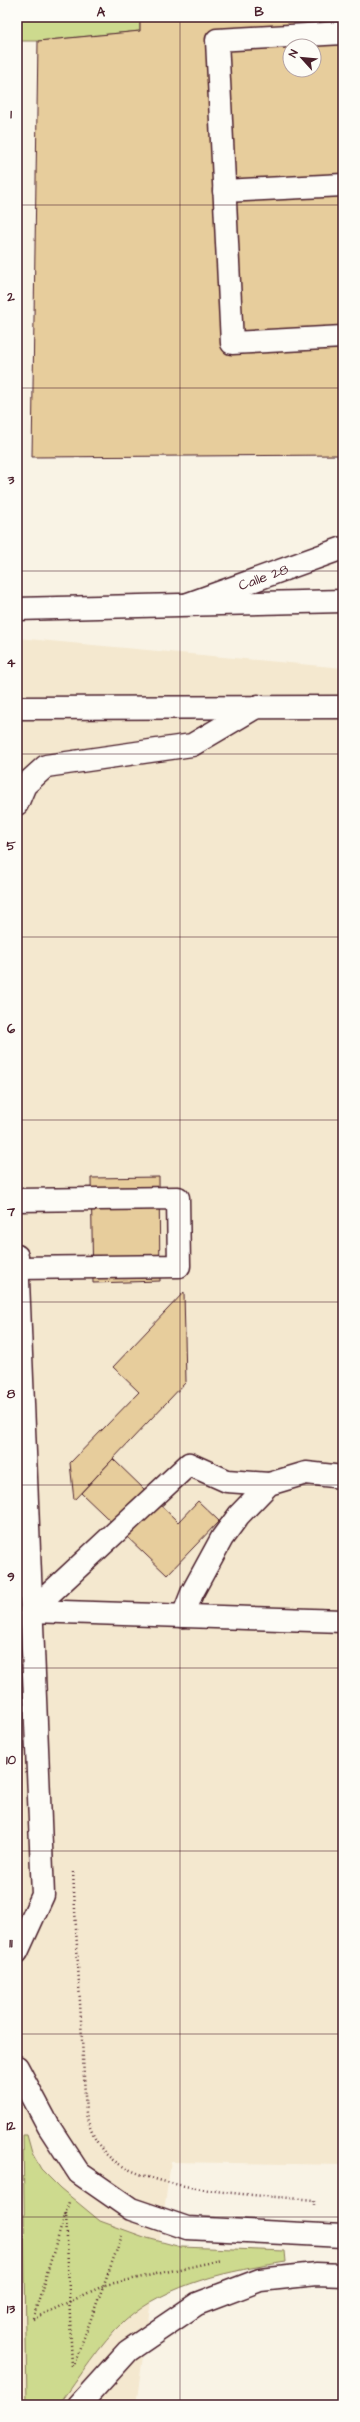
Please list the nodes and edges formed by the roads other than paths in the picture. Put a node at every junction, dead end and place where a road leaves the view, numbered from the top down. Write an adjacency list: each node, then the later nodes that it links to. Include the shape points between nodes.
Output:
1 (343, 33): 3 (main road, via 217,40)
2 (343, 185): 3 (main road)
3 (224, 191): 4 (main road, via 232,343)
4 (343, 337)
5 (343, 548): 7 (main road, Calle 28)
6 (343, 601): 7 (main road)
7 (184, 605): 8 (main road)
8 (17, 609)
9 (258, 706): 10 (main road); 11 (main road); 12 (main road, via 192,746 46,766 25,785)
10 (343, 707)
11 (17, 708)
12 (17, 804)
13 (17, 1200): 15 (main road, via 178,1198 179,1266)
14 (17, 1256): 15 (main road)
15 (17, 1268): 18 (main road)
16 (343, 1478): 17 (main road, via 306,1473)
17 (269, 1484): 18 (main road, via 227,1480 189,1464); 19 (main road, via 239,1515 222,1538 192,1593)
18 (31, 1611): 19 (main road); 21 (main road, via 43,1895)
19 (183, 1616): 20 (main road)
20 (343, 1621)
21 (17, 1952)
22 (17, 2067): 23 (main road, via 49,2127 79,2173 131,2209 187,2228)
23 (343, 2236)
24 (343, 2275): 25 (main road, via 316,2274 260,2280 197,2304 128,2350)
25 (79, 2405)

